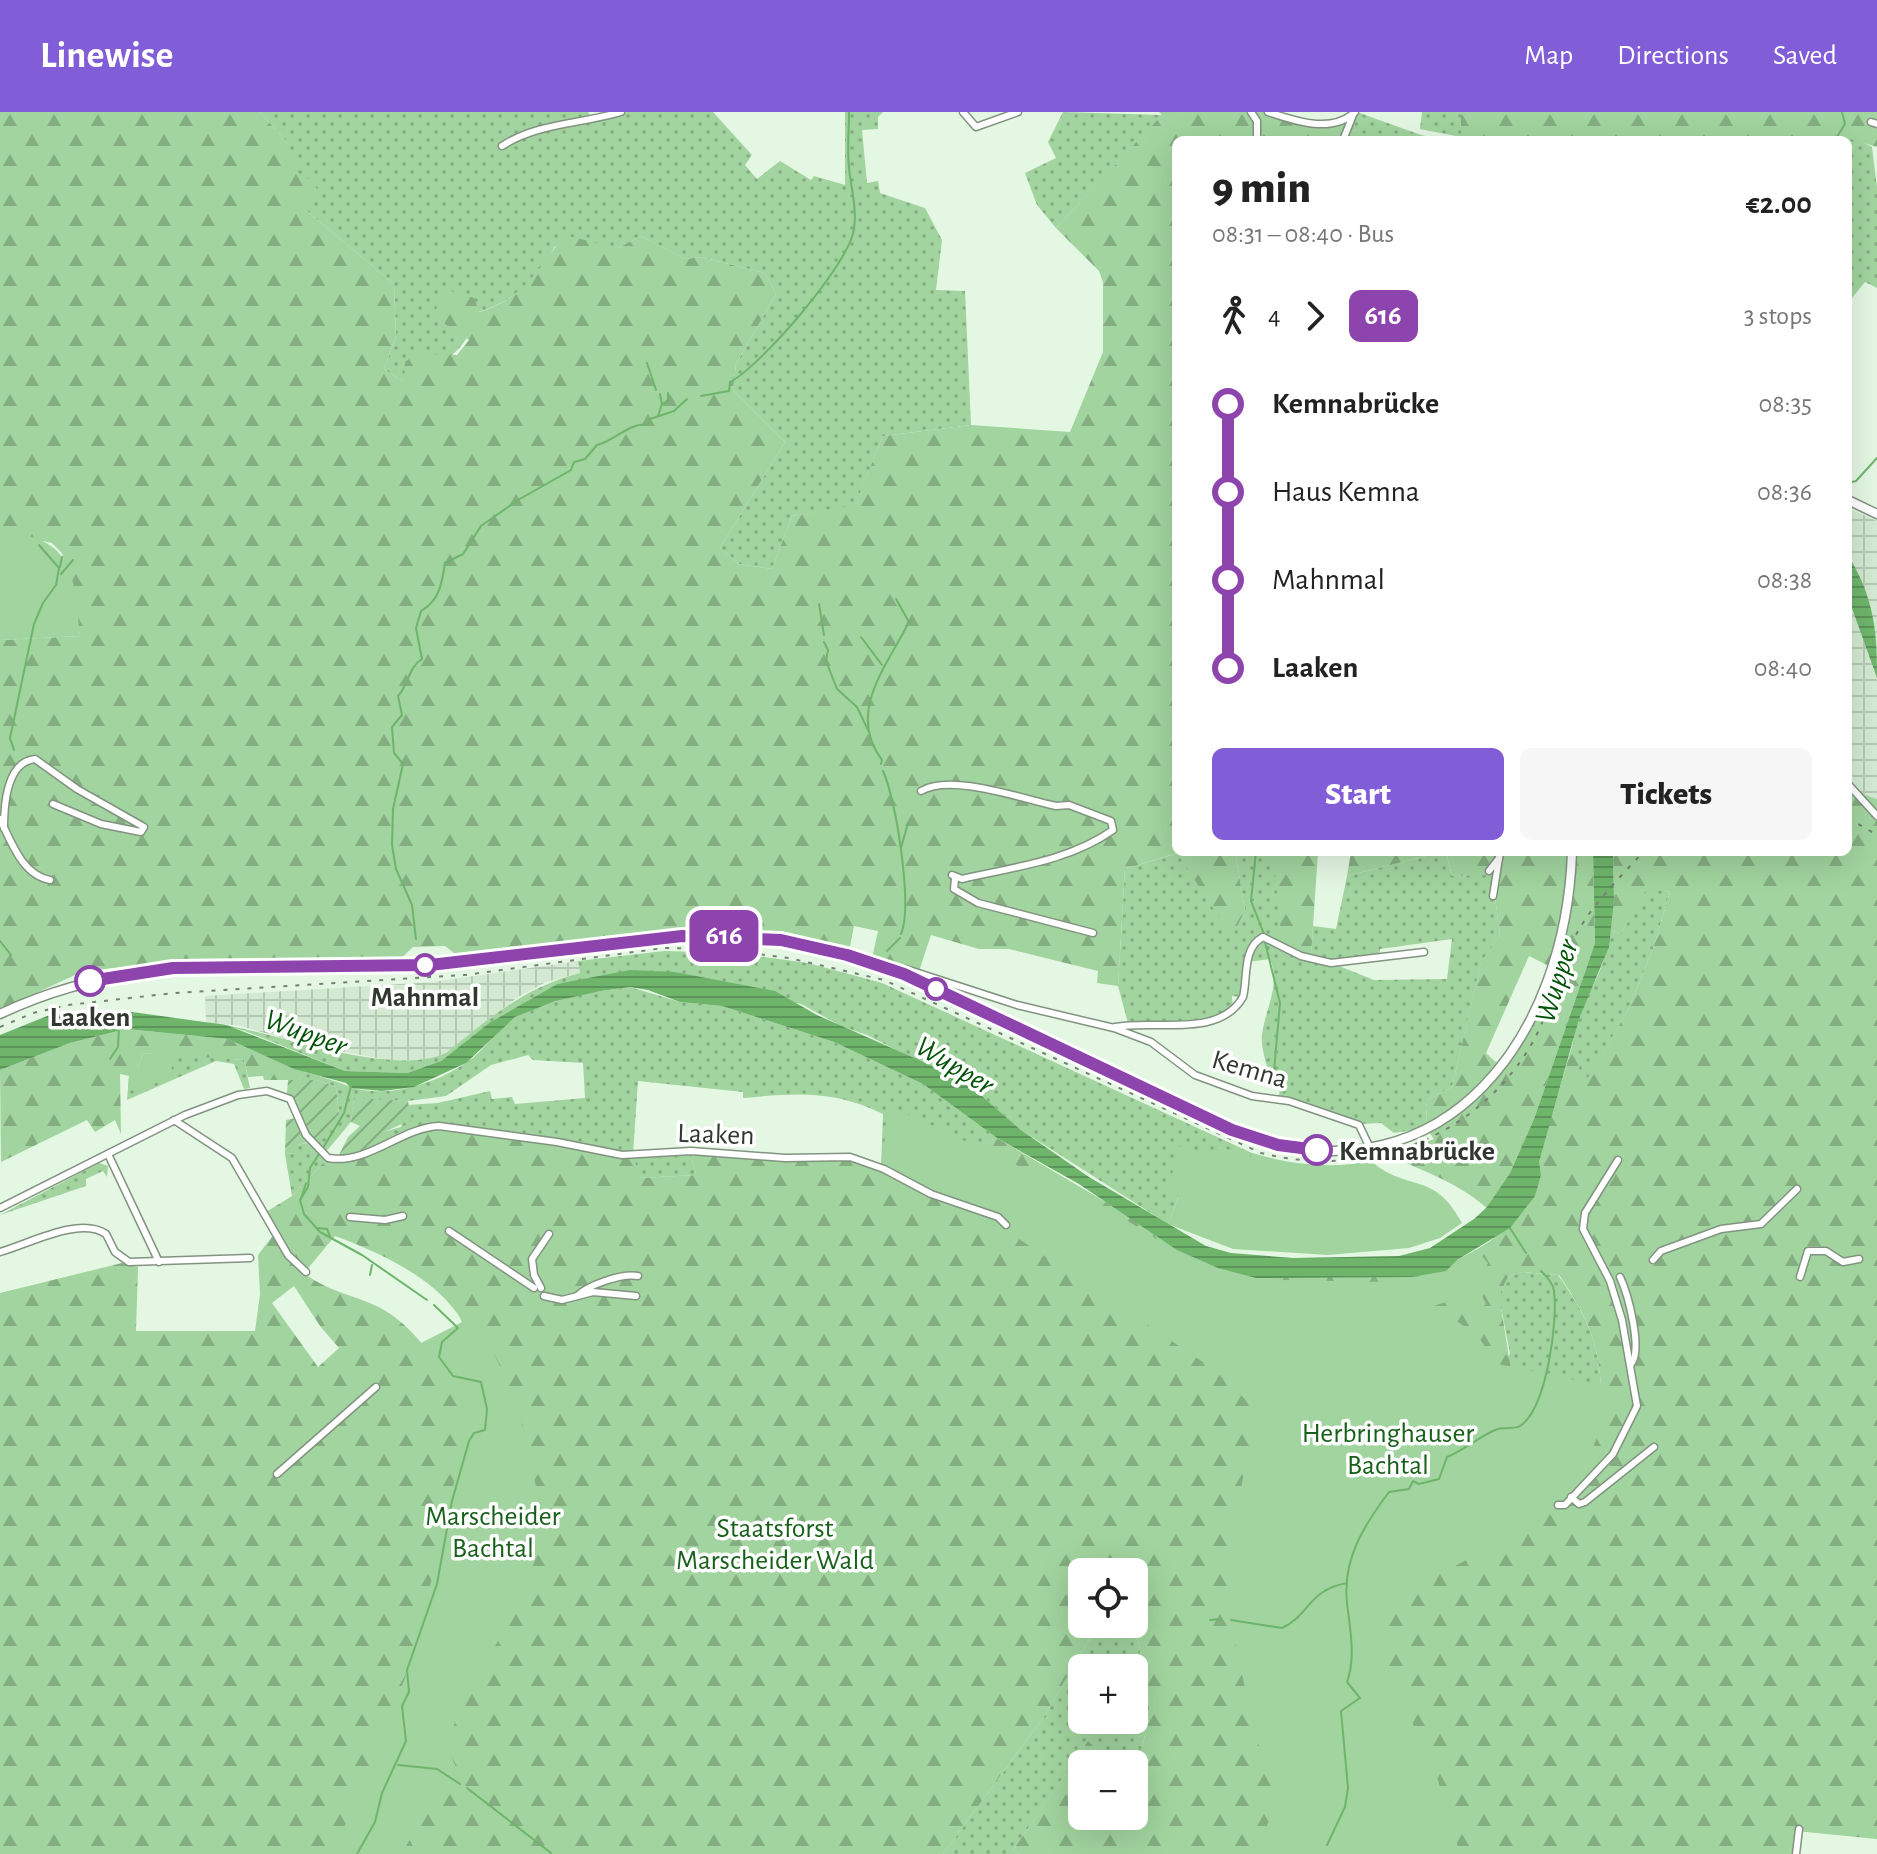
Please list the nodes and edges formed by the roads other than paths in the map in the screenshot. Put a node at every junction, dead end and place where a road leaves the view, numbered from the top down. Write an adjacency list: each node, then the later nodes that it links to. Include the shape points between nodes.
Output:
1 (621, 112): 9 (street, via 539,129)
2 (963, 112): 3 (street, via 976,127)
3 (1018, 112)
4 (1251, 112): 7 (street)
5 (1268, 112): 6 (street, via 1325,125)
6 (1354, 113): 8 (street)
7 (1257, 136)
8 (1345, 136)
9 (502, 146)
10 (1852, 502): 11 (main road)
11 (1877, 514)
12 (1852, 788): 15 (street)
13 (921, 791): 24 (street, via 936,785 965,786 1069,805 1111,821 1113,830 1089,847 1046,861 953,877 954,889 978,903)
14 (53, 804): 17 (street, via 101,824 141,832 144,827 35,759 20,764 12,775)
15 (1877, 816)
16 (0, 819): 17 (street)
17 (4, 828): 22 (street, via 28,869)
18 (1499, 856): 21 (street)
19 (1500, 856): 23 (street)
20 (1572, 856): 30 (main road, via 1567,920 1535,1016 1516,1050 1444,1117 1411,1136)
21 (1489, 871)
22 (50, 880)
23 (1493, 896)
24 (1093, 933)
25 (1424, 952): 28 (street, Kemna, via 1331,963 1301,956 1263,937 1246,961 1243,997 1221,1018)
26 (904, 974): 27 (main road, via 799,943 682,936 400,967 140,970 57,990); 28 (street, Kemna, via 906,969 1017,1005); 30 (main road, via 1240,1133 1305,1149)
27 (0, 1014)
28 (1114, 1028): 30 (street, Kemna, via 1151,1042 1195,1075 1359,1125)
29 (174, 1120): 31 (street, Laaken); 37 (street, Laaken, via 238,1095 267,1091 290,1099 306,1135 320,1151 337,1159 360,1156 439,1126 622,1155 691,1151 850,1157 998,1217); 45 (street, via 232,1158 288,1255)
30 (1370, 1148)
31 (108, 1154): 34 (street, Laaken); 44 (street)
32 (1618, 1160): 52 (street, via 1583,1223 1610,1281)
33 (1797, 1189): 43 (street, via 1761,1224 1721,1229 1661,1251)
34 (0, 1208)
35 (403, 1216): 36 (street)
36 (350, 1217)
37 (1006, 1225)
38 (449, 1231): 39 (street, via 537,1288 532,1259)
39 (549, 1234)
40 (0, 1252): 44 (street, via 90,1228 106,1234 124,1260)
41 (250, 1258): 44 (street)
42 (1859, 1259): 48 (street, via 1843,1262 1826,1251 1808,1251)
43 (1653, 1260)
44 (159, 1262)
45 (306, 1272)
46 (638, 1276): 51 (street, via 622,1275)
47 (1620, 1277): 52 (street, via 1632,1320)
48 (1800, 1277)
49 (544, 1296): 51 (street)
50 (636, 1296): 51 (street, via 593,1292)
51 (574, 1298)
52 (1631, 1364): 56 (street, via 1637,1406 1628,1428 1613,1454)
53 (376, 1387): 55 (street)
54 (1654, 1447): 56 (street, via 1585,1502)
55 (277, 1474)
56 (1571, 1497): 57 (street)
57 (1558, 1505)
58 (1799, 1829): 59 (street)
59 (1796, 1854)

